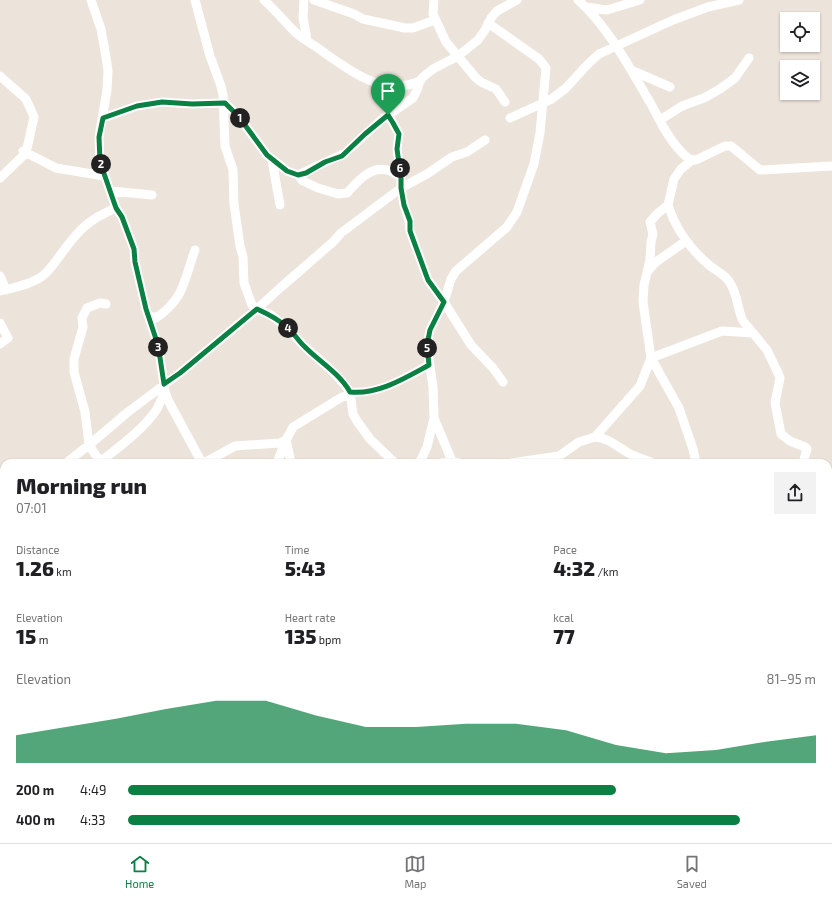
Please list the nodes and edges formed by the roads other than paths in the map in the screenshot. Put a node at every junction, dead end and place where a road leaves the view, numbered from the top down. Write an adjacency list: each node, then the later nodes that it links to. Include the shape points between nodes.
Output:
1 (90, 0): 27 (street, via 101,29 106,57 108,80)
2 (195, 0): 24 (street)
3 (264, 0): 15 (street)
4 (304, 0): 15 (street)
5 (314, 0): 13 (street, via 363,18 405,28 413,28)
6 (434, 0): 13 (street)
7 (517, 0): 14 (street, via 497,12)
8 (578, 0): 12 (street)
9 (640, 0): 11 (street, via 614,8)
10 (736, 0): 16 (street, via 673,20)
11 (602, 5): 12 (street)
12 (586, 8): 16 (street)
13 (435, 20): 17 (street, via 446,42)
14 (488, 23): 17 (street, via 478,40); 25 (street, via 543,63 546,68)
15 (306, 40): 21 (street, via 347,69 375,83 400,86)
16 (617, 45): 19 (street); 25 (street, via 599,54 565,89)
17 (458, 56): 21 (street, via 425,74); 23 (street, via 481,82 496,89)
18 (749, 58): 29 (street, via 735,78 720,89 682,106)
19 (631, 70): 22 (street); 29 (street)
20 (0, 76): 31 (street, via 26,99 34,117)
21 (420, 81): 26 (street, via 413,98)
22 (670, 87)
23 (505, 102)
24 (225, 103): 27 (street, via 162,102 137,106); 32 (street); 52 (street, via 225,146 233,170 234,204 243,257 244,282 252,305)
25 (544, 104): 28 (street); 50 (street, via 534,164 517,212 507,227 456,271)
26 (388, 115): 35 (street, via 342,156); 38 (street, via 399,134 397,149)
27 (103, 118): 36 (street, via 99,149)
28 (510, 118)
29 (660, 120): 33 (street, via 676,145)
30 (485, 140): 39 (street)
31 (24, 152): 36 (street, via 56,168); 37 (street)
32 (272, 160): 35 (street, via 287,171); 42 (street)
33 (692, 160): 34 (street, via 730,146 760,170); 43 (street, via 674,179)
34 (832, 166)
35 (298, 175): 38 (street, via 308,184 338,194 347,193 373,170 388,170)
36 (104, 176): 40 (street)
37 (0, 178)
38 (401, 178): 39 (street)
39 (401, 188): 50 (street, via 410,221 410,231 428,280); 52 (street, via 340,233)
40 (111, 191): 41 (street); 44 (street)
41 (152, 195)
42 (280, 205)
43 (668, 205): 45 (street, via 673,221); 47 (street, via 650,222 653,234)
44 (116, 208): 49 (street, via 101,214 82,227 41,277 30,283); 53 (street, via 134,249)
45 (686, 241): 47 (street, via 656,262); 55 (street, via 697,254 730,282 740,317)
46 (194, 250): 53 (street, via 185,283 177,298 168,310 156,318)
47 (648, 271): 57 (street, via 643,302)
48 (0, 276): 49 (street)
49 (3, 290)
50 (444, 302): 58 (street, via 430,330 427,345); 59 (street, via 471,345)
51 (106, 304): 65 (street, via 100,303 87,308 82,318 83,327 74,359 74,372 85,412)
52 (257, 309): 60 (street); 61 (street, via 271,315 287,328 340,380)
53 (148, 315): 60 (street, via 159,351)
54 (0, 323): 56 (street, via 8,338)
55 (753, 333): 57 (street, via 722,331); 79 (street, via 767,350 780,378 775,402 781,434 807,449)
56 (0, 344)
57 (651, 358): 63 (street, via 640,386); 78 (street, via 679,408)
58 (429, 365): 61 (street, via 388,386 360,394); 62 (street, via 433,386)
59 (503, 382)
60 (164, 388): 65 (street, via 128,412); 68 (street, via 157,408 150,417); 69 (street, via 172,409)
61 (350, 394): 64 (street, via 293,427); 73 (street, via 357,421 370,440)
62 (434, 418): 74 (street); 75 (street)
63 (595, 437): 76 (street, via 579,442 559,456); 77 (street, via 609,440)
64 (286, 440): 70 (street, via 280,443 235,446); 71 (street); 72 (street)
65 (89, 446): 66 (street); 67 (street)
66 (71, 459)
67 (98, 459)
68 (105, 459)
69 (201, 459)
70 (211, 459)
71 (279, 459)
72 (290, 459)
73 (391, 459)
74 (421, 459)
75 (454, 459)
76 (538, 459)
77 (643, 459)
78 (695, 459)
79 (804, 459)
80 (201, 843): 81 (street)
81 (205, 843)

